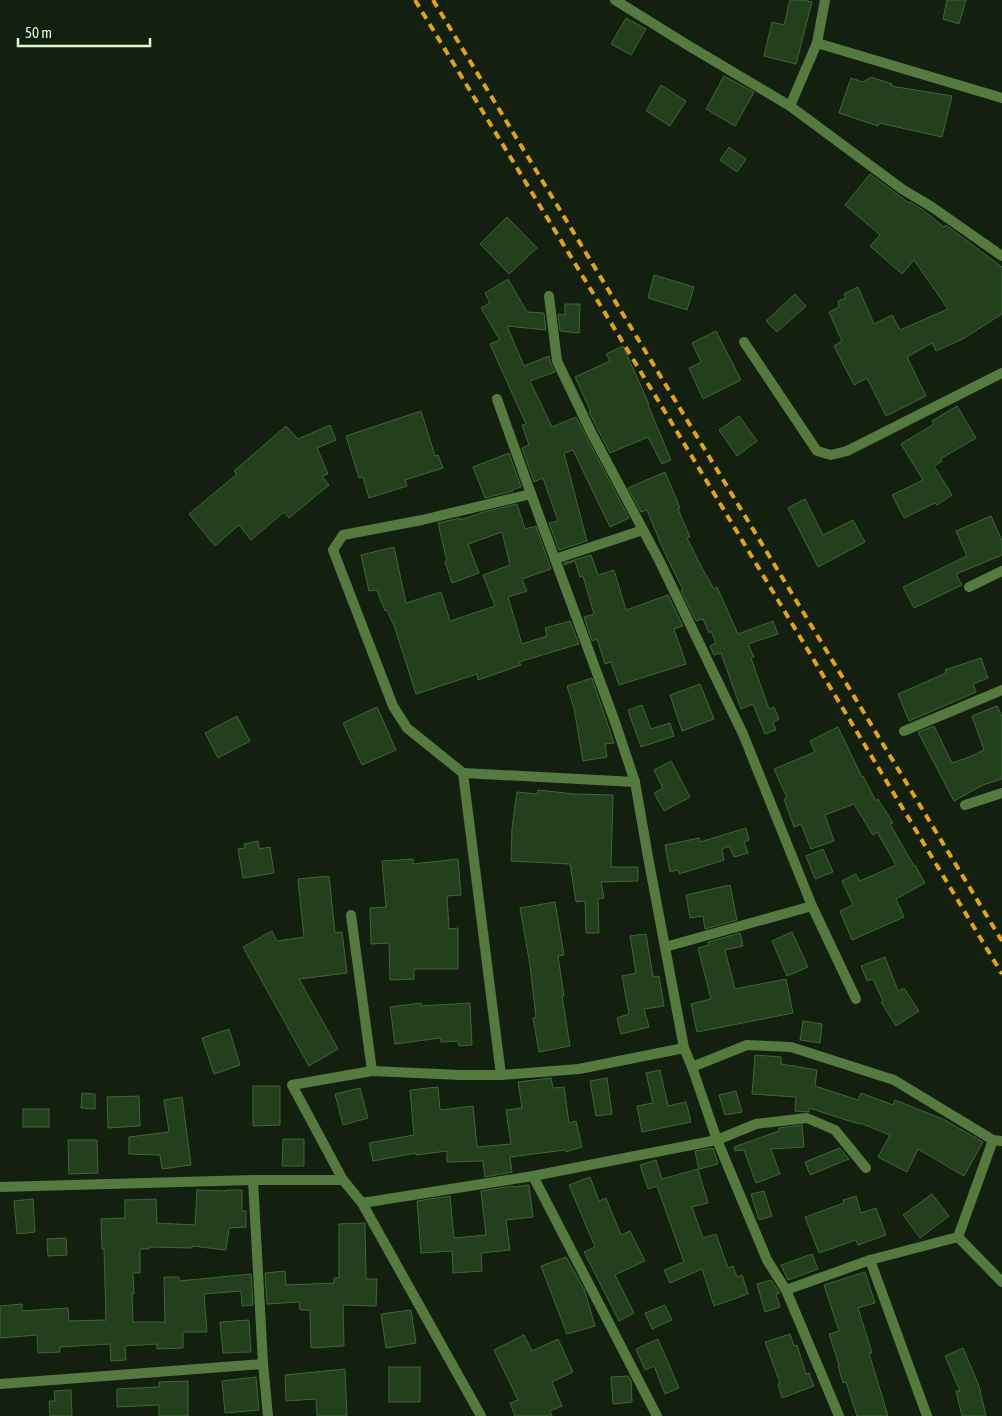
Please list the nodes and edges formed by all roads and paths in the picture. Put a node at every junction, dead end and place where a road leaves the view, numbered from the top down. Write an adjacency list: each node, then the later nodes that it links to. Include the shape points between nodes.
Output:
1 (615, 0): 5 (street)
2 (825, 0): 3 (street)
3 (817, 43): 4 (street); 5 (street)
4 (1002, 98)
5 (790, 106): 6 (street, via 902,189)
6 (1002, 256)
7 (549, 296): 12 (street, via 557,361)
8 (744, 342): 9 (street, via 817,451 831,455 846,451)
9 (1002, 374)
10 (497, 399): 11 (street)
11 (531, 494): 13 (street); 18 (street, via 343,535 333,550 393,706 407,728)
12 (643, 530): 13 (street); 22 (street, via 743,734)
13 (555, 559): 19 (street)
14 (1002, 571): 15 (street)
15 (969, 587)
16 (1002, 690): 17 (street)
17 (904, 731)
18 (462, 773): 19 (street); 29 (street)
19 (635, 782): 24 (street)
20 (1002, 793): 21 (street)
21 (964, 805)
22 (812, 906): 24 (street); 25 (street)
23 (351, 915): 28 (street)
24 (665, 947): 26 (street)
25 (856, 999)
26 (684, 1048): 27 (street); 29 (street, via 579,1069)
27 (692, 1066): 30 (street); 31 (street, via 747,1045 792,1047 894,1080)
28 (372, 1071): 29 (street); 35 (street, via 292,1085)
29 (501, 1075)
30 (717, 1140): 32 (street, via 756,1124 807,1118 835,1130); 33 (street); 41 (street, via 767,1260)
31 (997, 1141): 38 (street)
32 (866, 1168)
33 (533, 1176): 37 (street); 46 (street)
34 (253, 1180): 35 (street); 36 (street); 42 (street)
35 (343, 1180): 37 (street)
36 (0, 1187)
37 (362, 1203): 45 (street)
38 (958, 1237): 39 (street); 40 (street)
39 (870, 1260): 41 (street); 48 (street)
40 (1002, 1282)
41 (786, 1290): 47 (street)
42 (263, 1364): 43 (street); 44 (street)
43 (0, 1384)
44 (268, 1416)
45 (481, 1416)
46 (657, 1416)
47 (840, 1416)
48 (926, 1416)

